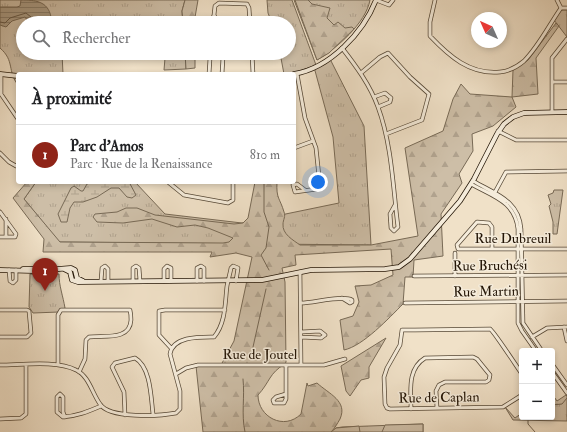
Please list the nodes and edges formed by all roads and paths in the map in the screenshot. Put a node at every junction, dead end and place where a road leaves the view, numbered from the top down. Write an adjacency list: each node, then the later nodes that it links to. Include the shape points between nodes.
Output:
1 (376, 0): 2 (street, via 389,5); 10 (street, via 360,30)
2 (393, 0)
3 (435, 0): 5 (street, via 430,36 459,62 479,72 516,68)
4 (557, 0): 5 (street)
5 (560, 8): 6 (street)
6 (567, 8)
7 (214, 15): 8 (street, via 215,6 218,4 246,4)
8 (250, 16)
9 (567, 39): 21 (street, via 552,58)
10 (342, 48): 18 (street, via 316,67); 19 (street)
11 (210, 60): 14 (street)
12 (223, 60): 15 (street)
13 (252, 60): 16 (street)
14 (209, 72)
15 (222, 72)
16 (253, 72)
17 (0, 74): 20 (street); 24 (street, via 0,89)
18 (296, 74): 33 (street, via 305,118)
19 (361, 74): 23 (street); 31 (street, via 385,54 389,54 410,78 429,94 423,119)
20 (16, 76)
21 (552, 82): 22 (street); 27 (street)
22 (567, 82)
23 (374, 97): 26 (street); 26 (street, via 386,93 391,98 390,102)
24 (4, 100): 25 (street); 29 (street)
25 (0, 102)
26 (378, 107): 31 (street)
27 (552, 112): 28 (street); 30 (street, via 519,115)
28 (567, 112)
29 (16, 116)
30 (498, 131): 32 (street, via 516,140); 38 (street)
31 (386, 134): 43 (street)
32 (567, 140)
33 (313, 141): 34 (street); 41 (street, via 320,187 317,190)
34 (298, 146)
35 (0, 153): 36 (street)
36 (16, 166)
37 (567, 171): 42 (street, via 506,172)
38 (472, 183): 42 (street); 56 (street, via 447,218 403,265 391,269 319,269)
39 (170, 184): 40 (street, via 184,195 228,203 233,200)
40 (234, 184)
41 (305, 190)
42 (494, 194): 49 (street, via 507,204 514,215 518,229); 50 (street, via 509,201 517,213 521,225)
43 (395, 205): 43 (street, via 390,214 391,228 394,231 398,228)
44 (0, 212): 45 (street)
45 (6, 219): 47 (street); 47 (street, via 16,234 14,237)
46 (0, 237): 47 (street)
47 (6, 237)
48 (492, 249): 48 (street, Rue Dubreuil, via 492,227 489,223 477,222 458,242 458,248); 49 (street, Rue Dubreuil)
49 (518, 249): 50 (street, Rue Dubreuil); 57 (street)
50 (522, 249): 51 (street, Rue Dubreuil); 58 (street)
51 (567, 249)
52 (455, 253): 61 (street)
53 (0, 270): 54 (street)
54 (9, 270): 55 (street); 55 (street, via 10,281 13,283 16,280)
55 (16, 270): 63 (street, via 74,269 76,278 83,281)
56 (300, 272): 62 (street, via 269,280); 77 (street)
57 (518, 275): 58 (street, Rue Bruchési); 61 (street, Rue Bruchési); 74 (street)
58 (522, 275): 59 (street, Rue Bruchési); 75 (street)
59 (567, 275)
60 (414, 276): 61 (street, Rue Bruchési)
61 (455, 276)
62 (236, 280): 71 (street); 71 (street, via 238,268 234,266 231,268)
63 (101, 281): 64 (street); 64 (street, via 102,268 105,266 108,268)
64 (108, 281): 65 (street)
65 (133, 281): 66 (street); 66 (street, via 133,269 136,266 139,268)
66 (140, 281): 67 (street)
67 (164, 281): 68 (street); 68 (street, via 164,269 167,266 171,269)
68 (171, 281): 69 (street)
69 (197, 281): 70 (street); 70 (street, via 197,269 201,266 204,268)
70 (204, 281): 71 (street)
71 (229, 281): 79 (street)
72 (342, 298): 77 (street)
73 (567, 301): 75 (street, Rue Martin)
74 (518, 302): 75 (street, Rue Martin); 76 (street, Rue Martin); 85 (street, via 518,324)
75 (522, 302): 84 (street, via 523,323)
76 (405, 303)
77 (301, 304): 81 (street)
78 (0, 310): 82 (street, via 29,311 31,333 27,337)
79 (225, 310): 87 (street, via 214,337 180,341); 87 (street, via 159,311 159,335)
80 (566, 327): 84 (street, via 547,328); 86 (street)
81 (301, 332): 83 (street); 83 (street, via 320,331 325,335 321,338)
82 (0, 337)
83 (301, 337): 95 (street)
84 (532, 337): 85 (street); 89 (street)
85 (528, 340): 88 (street)
86 (567, 341)
87 (171, 348): 99 (street, via 170,354)
88 (534, 348)
89 (540, 348)
90 (345, 359): 95 (street, Rue de Joutel, via 330,364)
91 (0, 365): 92 (street)
92 (26, 365): 93 (street); 111 (street, via 26,414 21,418)
93 (58, 365): 98 (street); 98 (street, via 58,315 61,310 130,310 131,327 128,331 120,335 89,337 86,340 85,359)
94 (286, 365): 95 (street, Rue de Joutel); 99 (street, Rue de Joutel, via 198,365); 103 (street)
95 (301, 365)
96 (519, 370): 107 (street, Rue de Caplan, via 493,330 402,330 400,345 384,377 385,404 390,409)
97 (556, 370): 101 (street)
98 (79, 372): 105 (street)
99 (176, 374): 108 (street, via 180,391 180,409 176,413)
100 (555, 377): 102 (street)
101 (567, 385)
102 (567, 393)
103 (286, 394)
104 (519, 397): 106 (street, Rue de Caplan, via 503,407)
105 (101, 406): 109 (street); 110 (street, via 81,415)
106 (437, 408): 107 (street, Rue de Caplan); 107 (street, via 436,390 439,385 445,382 489,380 490,375 477,358 420,360 410,381)
107 (411, 409)
108 (153, 414): 109 (street); 109 (street, via 150,385 141,363 135,358 115,362 112,367 124,392)
109 (125, 415)
110 (65, 417): 110 (street, via 63,397 60,394 57,397 57,412 59,416)
111 (0, 419)

